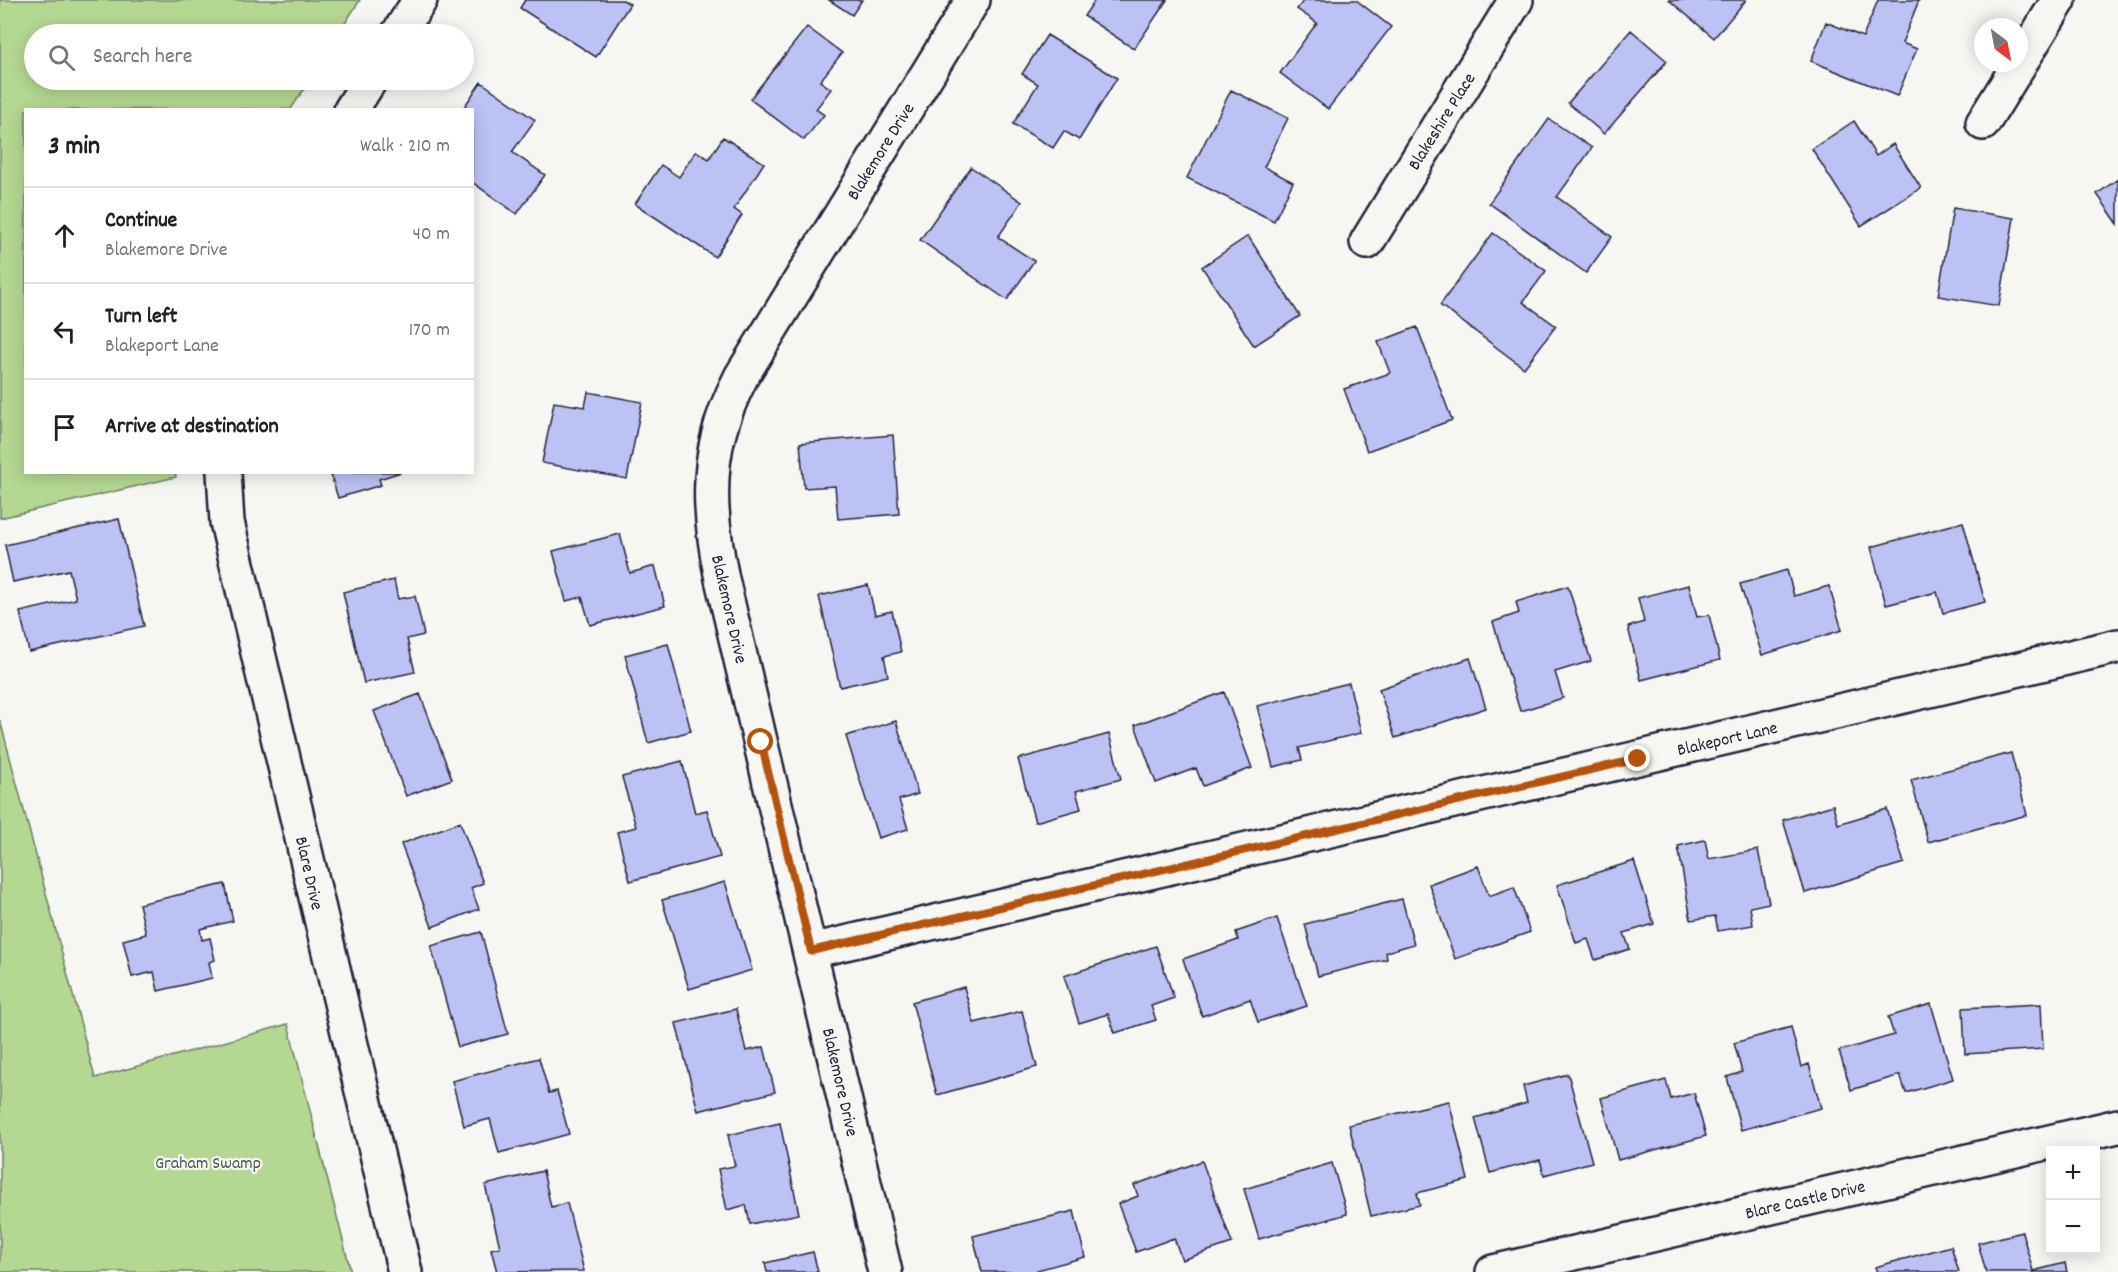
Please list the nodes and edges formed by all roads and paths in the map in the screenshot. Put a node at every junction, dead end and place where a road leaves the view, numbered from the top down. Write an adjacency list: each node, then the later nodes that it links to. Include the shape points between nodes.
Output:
1 (420, 0): 5 (street)
2 (973, 0): 12 (street, Blakemore Drive, via 741,377 724,417 713,462 712,517 718,557)
3 (1516, 0): 9 (street, Blakeshire Place)
4 (2059, 0): 8 (street)
5 (404, 24)
6 (364, 90): 7 (street)
7 (352, 108)
8 (1983, 123)
9 (1367, 242)
10 (224, 474): 14 (street, Blare Drive, via 227,522)
11 (2118, 646): 12 (street, Blakeport Lane)
12 (811, 951): 15 (street, Blakemore Drive)
13 (2118, 1126): 16 (street, Blare Castle Drive)
14 (405, 1272)
15 (885, 1272)
16 (1493, 1272)

